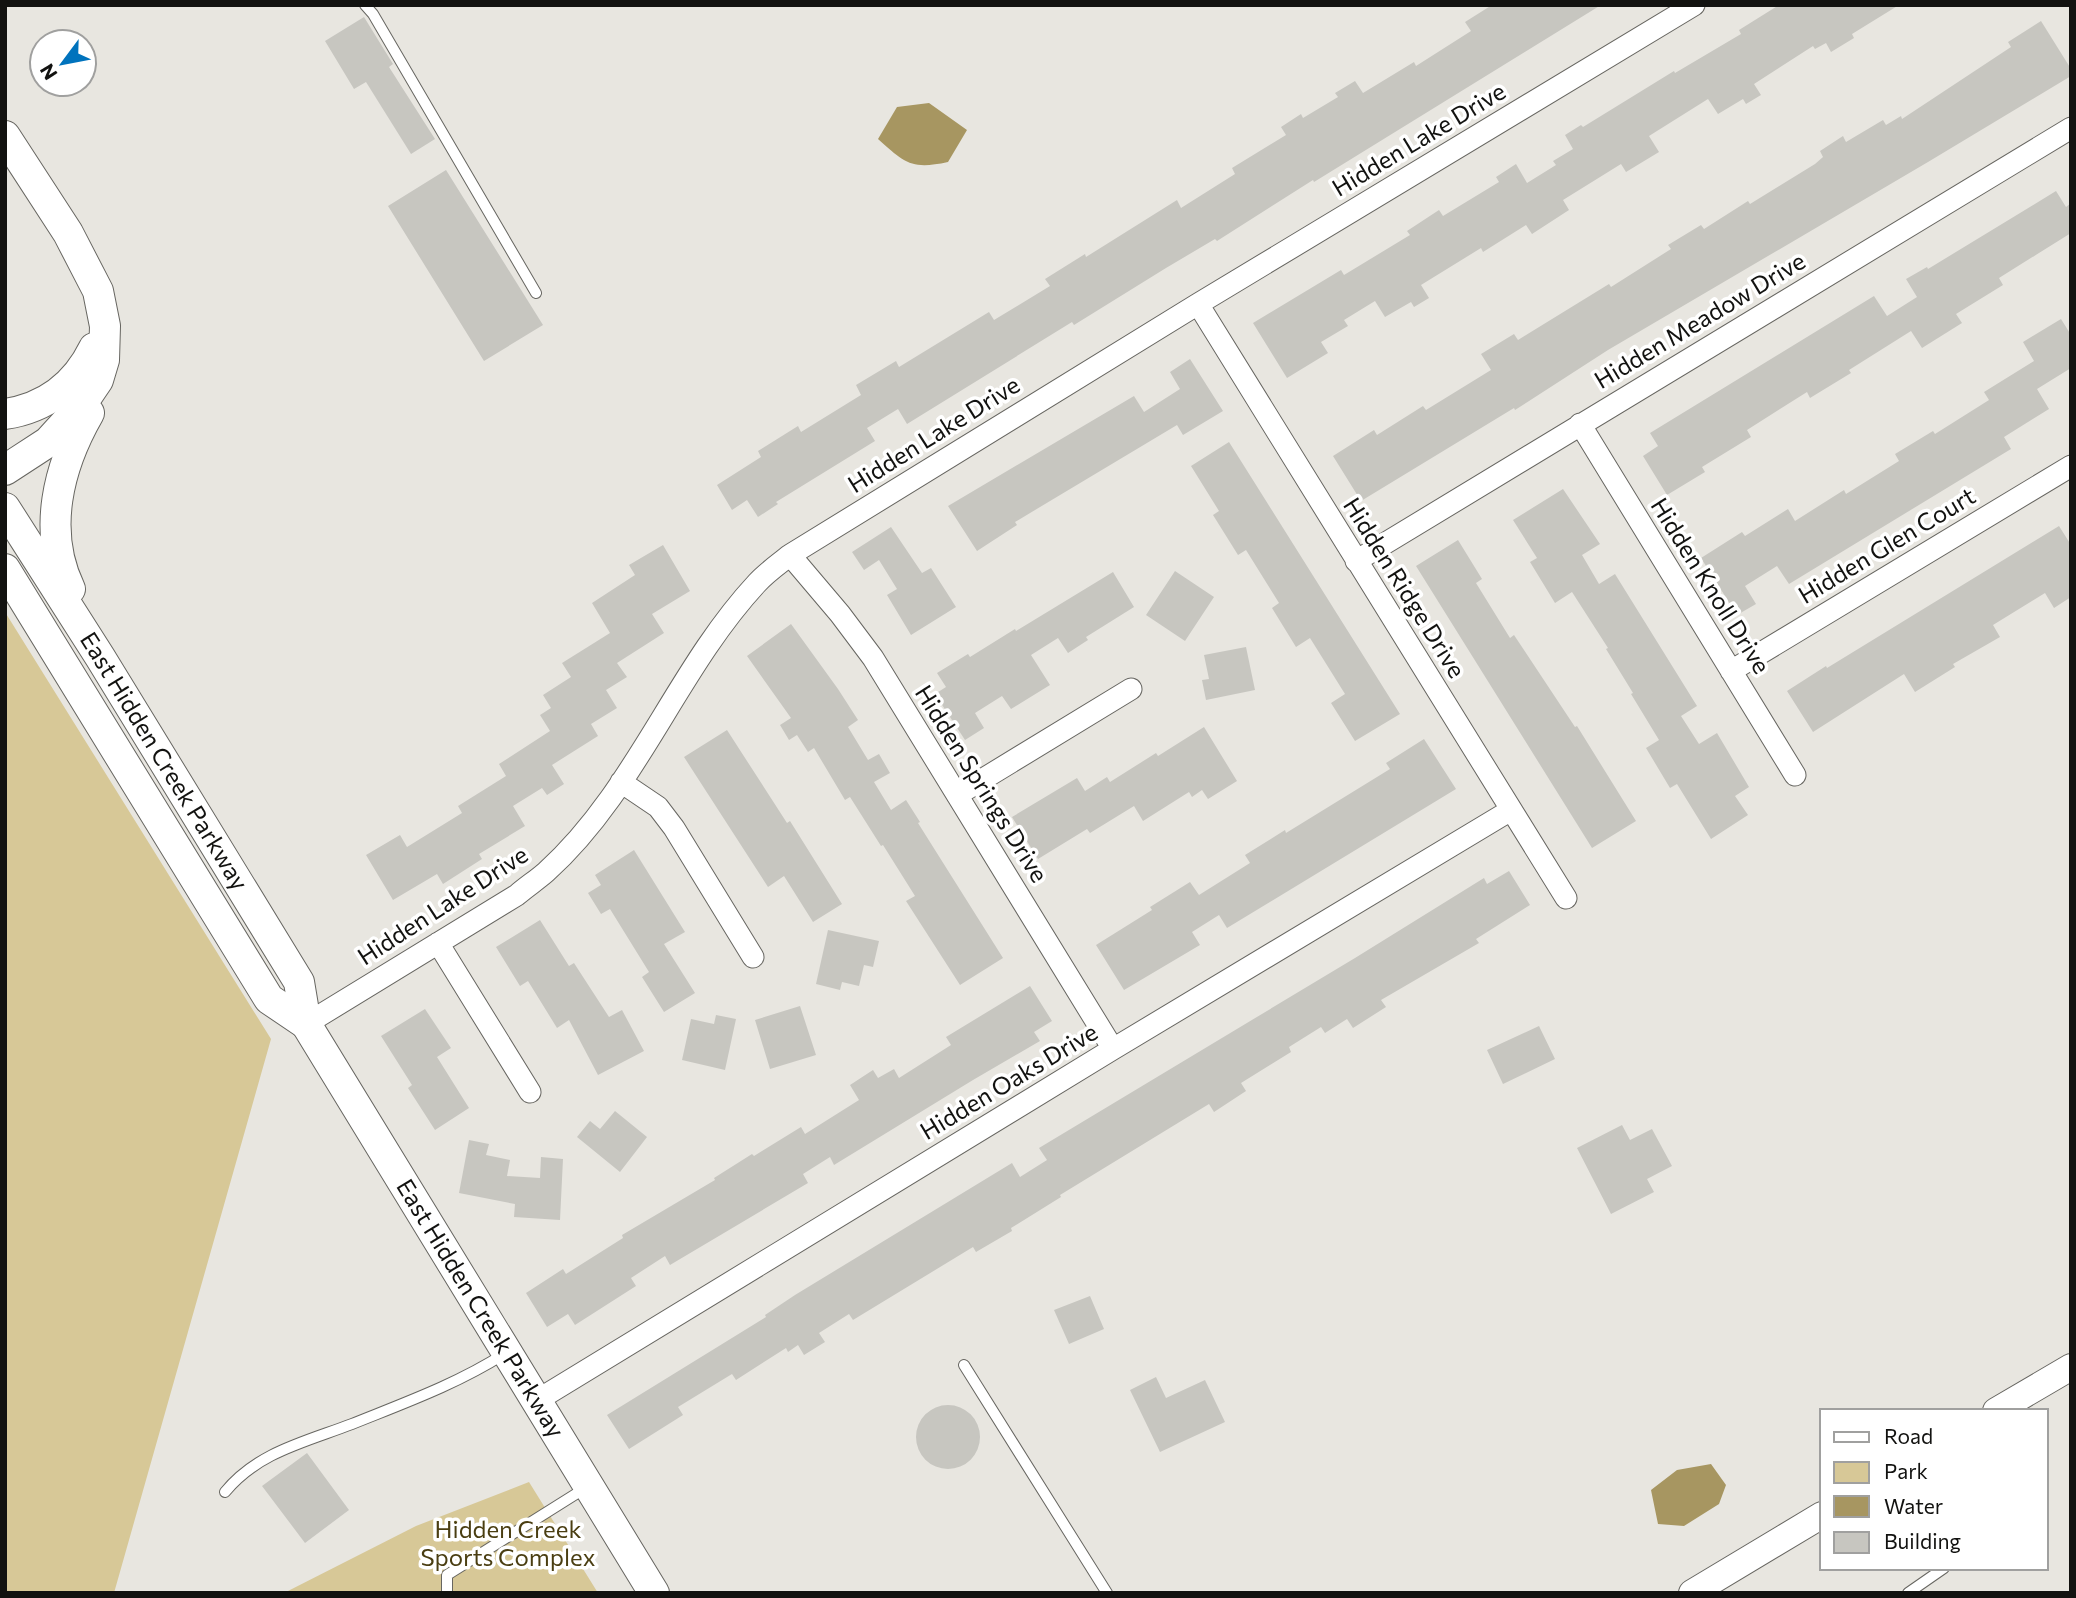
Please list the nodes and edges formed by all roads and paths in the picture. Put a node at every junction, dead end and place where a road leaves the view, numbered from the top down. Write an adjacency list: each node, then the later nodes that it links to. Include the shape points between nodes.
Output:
1 (365, 5): 5 (lane)
2 (1694, 5): 6 (street, Hidden Lake Drive)
3 (2071, 128): 10 (street, Hidden Meadow Drive)
4 (5, 136): 7 (main road, via 68,233 98,291)
5 (536, 293)
6 (1198, 304): 14 (street, Hidden Lake Drive); 15 (street, Hidden Ridge Drive)
7 (105, 326): 8 (main road); 9 (main road, via 76,377 53,398)
8 (98, 380): 12 (main road, via 48,442); 17 (main road, via 98,397 68,454 55,512 63,574)
9 (5, 414)
10 (1580, 424): 15 (street, Hidden Meadow Drive); 18 (street, Hidden Knoll Drive)
11 (2071, 466): 18 (street, Hidden Glen Court)
12 (5, 470)
13 (5, 508): 17 (main road, East Hidden Creek Parkway)
14 (790, 555): 21 (street, Hidden Lake Drive, via 759,580 723,622); 22 (street, Hidden Springs Drive, via 873,658)
15 (1356, 561): 23 (street, Hidden Ridge Drive)
16 (5, 569): 27 (main road, East Hidden Creek Parkway, via 270,999)
17 (100, 657): 27 (main road, East Hidden Creek Parkway, via 299,982)
18 (1731, 671): 20 (street, Hidden Knoll Drive)
19 (1131, 689): 22 (street)
20 (1795, 775)
21 (621, 782): 25 (street, Hidden Lake Drive, via 546,872); 26 (street, via 666,817)
22 (957, 794): 28 (street, Hidden Springs Drive)
23 (1511, 810): 24 (street, Hidden Ridge Drive); 28 (street, Hidden Oaks Drive)
24 (1566, 898)
25 (438, 943): 27 (street, Hidden Lake Drive); 29 (street)
26 (752, 957)
27 (306, 1024): 30 (main road, East Hidden Creek Parkway)
28 (1113, 1049): 33 (street, Hidden Oaks Drive)
29 (530, 1092)
30 (507, 1352): 33 (main road, East Hidden Creek Parkway); 36 (lane, via 471,1375 257,1462)
31 (964, 1365): 41 (lane)
32 (2071, 1367): 34 (street)
33 (536, 1401): 35 (main road, East Hidden Creek Parkway)
34 (1999, 1409)
35 (588, 1486): 39 (lane, via 447,1575); 40 (main road, East Hidden Creek Parkway)
36 (225, 1492)
37 (1820, 1516): 42 (street)
38 (1941, 1570): 43 (lane)
39 (447, 1593)
40 (654, 1593)
41 (1107, 1593)
42 (1692, 1593)
43 (1908, 1593)

